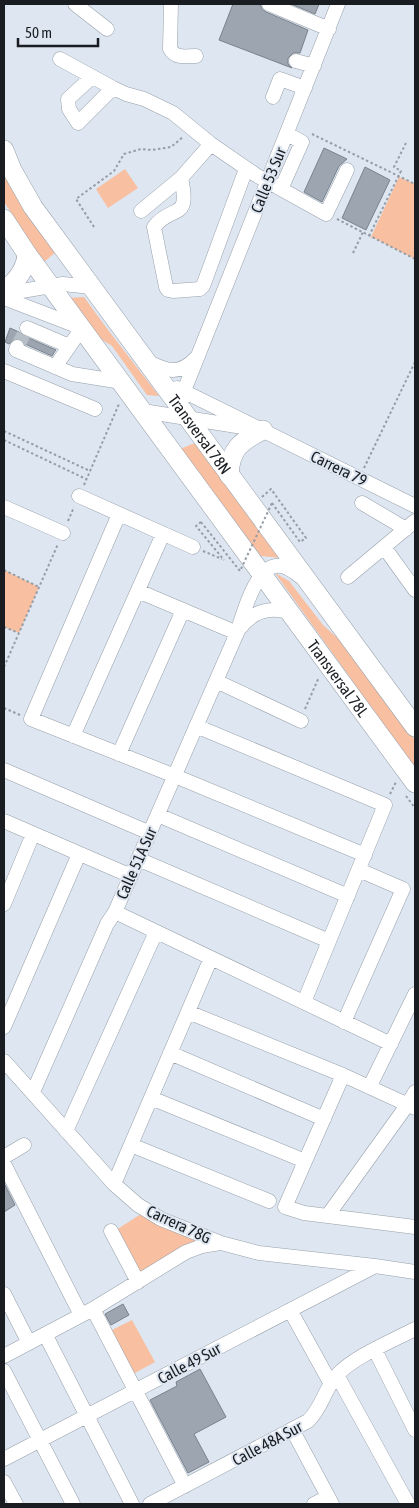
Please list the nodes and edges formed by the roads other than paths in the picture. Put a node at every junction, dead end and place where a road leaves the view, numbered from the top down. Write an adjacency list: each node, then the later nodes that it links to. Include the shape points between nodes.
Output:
1 (75, 4): 5 (street)
2 (171, 4): 7 (street, via 170,49 178,57)
3 (269, 4): 6 (street)
4 (338, 4): 6 (street, Calle 53 Sur)
5 (107, 29)
6 (328, 29): 10 (street, Calle 53 Sur)
7 (196, 56)
8 (60, 59): 11 (street)
9 (296, 61): 10 (street)
10 (314, 66): 13 (street, Calle 53 Sur)
11 (92, 77): 12 (street); 12 (street, via 68,99 69,109 78,123)
12 (113, 88): 16 (street, via 172,113)
13 (305, 88): 14 (street, via 280,79); 15 (street, Calle 53 Sur)
14 (273, 97)
15 (289, 129): 21 (street, Calle 53 Sur); 22 (street, via 302,142)
16 (211, 144): 18 (street); 20 (street)
17 (4, 150): 27 (main road, Transversal 78N, via 33,207)
18 (246, 169): 20 (street, via 203,286 172,291 166,287 154,227 157,222 179,211 184,204); 21 (street)
19 (348, 170): 22 (street, via 326,214)
20 (181, 178): 23 (street)
21 (267, 182): 22 (street); 33 (street, Calle 53 Sur)
22 (281, 189)
23 (141, 210)
24 (4, 219): 25 (main road, Transversal 78N)
25 (27, 254): 26 (main road, Transversal 78N); 28 (main road, via 24,268)
26 (50, 286): 27 (street); 28 (street); 30 (main road, Transversal 78N)
27 (91, 287): 34 (main road, Transversal 78N)
28 (8, 296): 29 (street); 30 (street); 31 (street, via 25,331)
29 (4, 298)
30 (82, 328): 31 (street); 37 (main road, Transversal 78N)
31 (69, 346): 35 (street)
32 (17, 347): 35 (street, via 16,350)
33 (197, 357): 34 (street, via 184,368 174,370); 38 (street, Calle 53 Sur)
34 (145, 361): 38 (main road, Transversal 78N)
35 (55, 367): 37 (street, via 72,374)
36 (4, 371): 39 (street)
37 (122, 382): 40 (main road, Transversal 78N)
38 (183, 405): 40 (street, Carrera 79); 41 (street, Carrera 79); 41 (street, Carrera 79); 42 (main road, Transversal 78N)
39 (95, 409)
40 (143, 411): 53 (main road, Transversal 78N)
41 (263, 430): 42 (main road, via 241,443 232,457); 46 (street, Carrera 79)
42 (229, 475): 55 (main road, Transversal 78N)
43 (79, 496): 47 (street)
44 (362, 503): 48 (street)
45 (4, 506): 49 (street)
46 (415, 506)
47 (119, 514): 50 (street); 65 (street, via 31,720)
48 (410, 525): 52 (street)
49 (62, 533)
50 (163, 534): 51 (street); 57 (street)
51 (194, 547)
52 (384, 547): 54 (street); 56 (street)
53 (262, 573): 55 (street, via 279,565); 59 (main road, Transversal 78L); 60 (street, Calle 51A Sur)
54 (348, 578)
55 (308, 582): 64 (main road, Transversal 78L)
56 (415, 590)
57 (138, 591): 58 (street); 65 (street)
58 (183, 610): 60 (street); 66 (street)
59 (291, 613): 60 (street, Calle 51A Sur, via 271,610 257,613); 69 (main road, Transversal 78L)
60 (237, 633): 61 (street, Calle 51A Sur)
61 (216, 681): 62 (street); 63 (street, Calle 51A Sur)
62 (301, 721)
63 (196, 726): 68 (street, Calle 51A Sur); 75 (street, via 385,805)
64 (415, 727)
65 (73, 736): 66 (street)
66 (119, 754): 68 (street)
67 (4, 770): 72 (street)
68 (175, 776): 70 (street, Calle 51A Sur); 75 (street)
69 (407, 779)
70 (158, 815): 72 (street, Calle 51A Sur); 79 (street)
71 (4, 821): 73 (street)
72 (150, 832): 76 (street, Calle 51A Sur)
73 (33, 834): 74 (street); 80 (street)
74 (79, 854): 78 (street); 89 (street)
75 (365, 855): 77 (street)
76 (138, 859): 78 (street, Calle 51A Sur); 83 (street)
77 (359, 870): 79 (street); 88 (street, via 403,889)
78 (131, 876): 81 (street, Calle 51A Sur)
79 (348, 896): 83 (street)
80 (4, 904)
81 (115, 912): 82 (street); 95 (street, Calle 51A Sur)
82 (156, 932): 84 (street); 99 (street)
83 (329, 941): 86 (street)
84 (211, 958): 86 (street); 87 (street)
85 (415, 994): 90 (street)
86 (304, 1002): 88 (street)
87 (188, 1012): 91 (street); 93 (street)
88 (344, 1022): 90 (street)
89 (4, 1027)
90 (391, 1044): 94 (street)
91 (170, 1053): 96 (street); 98 (street)
92 (4, 1061): 95 (street, Carrera 78G)
93 (343, 1075): 94 (street); 98 (street)
94 (370, 1086): 97 (street)
95 (32, 1092): 99 (street, Carrera 78G)
96 (151, 1098): 100 (street); 103 (street)
97 (413, 1101): 108 (street)
98 (324, 1119): 103 (street)
99 (66, 1131): 105 (street, Carrera 78G)
100 (131, 1145): 105 (street); 106 (street)
101 (24, 1146): 102 (street)
102 (4, 1157)
103 (305, 1161): 108 (street, via 285,1207)
104 (4, 1164): 117 (street)
105 (114, 1184): 111 (street, Carrera 78G, via 138,1205 161,1219)
106 (269, 1201)
107 (415, 1212): 109 (street)
108 (328, 1215): 109 (street)
109 (411, 1226)
110 (111, 1231): 114 (street)
111 (221, 1243): 112 (street, Carrera 78G, via 259,1253); 114 (street, via 194,1249)
112 (375, 1266): 113 (street, Carrera 78G); 116 (street, Calle 49 Sur)
113 (415, 1272)
114 (138, 1282): 117 (street)
115 (4, 1294): 120 (street)
116 (290, 1310): 124 (street); 125 (street, Calle 49 Sur)
117 (87, 1312): 119 (street); 125 (street)
118 (415, 1329): 121 (street, Calle 48A Sur)
119 (45, 1334): 120 (street); 126 (street)
120 (29, 1343): 122 (street)
121 (375, 1350): 124 (street, Calle 48A Sur, via 356,1360); 127 (street)
122 (4, 1356)
123 (4, 1371): 129 (street)
124 (334, 1379): 128 (street, Calle 48A Sur, via 315,1415); 139 (street)
125 (135, 1391): 126 (street, Calle 49 Sur); 132 (street)
126 (87, 1416): 129 (street, Calle 49 Sur); 137 (street)
127 (415, 1430)
128 (293, 1431): 132 (street, Calle 48A Sur); 133 (street)
129 (40, 1440): 130 (street, Calle 49 Sur); 136 (street)
130 (4, 1459)
131 (4, 1482): 135 (street)
132 (185, 1486): 134 (street, Calle 48A Sur)
133 (330, 1500): 138 (street)
134 (155, 1503)
135 (16, 1504)
136 (74, 1504)
137 (132, 1504)
138 (314, 1504)
139 (408, 1504)

